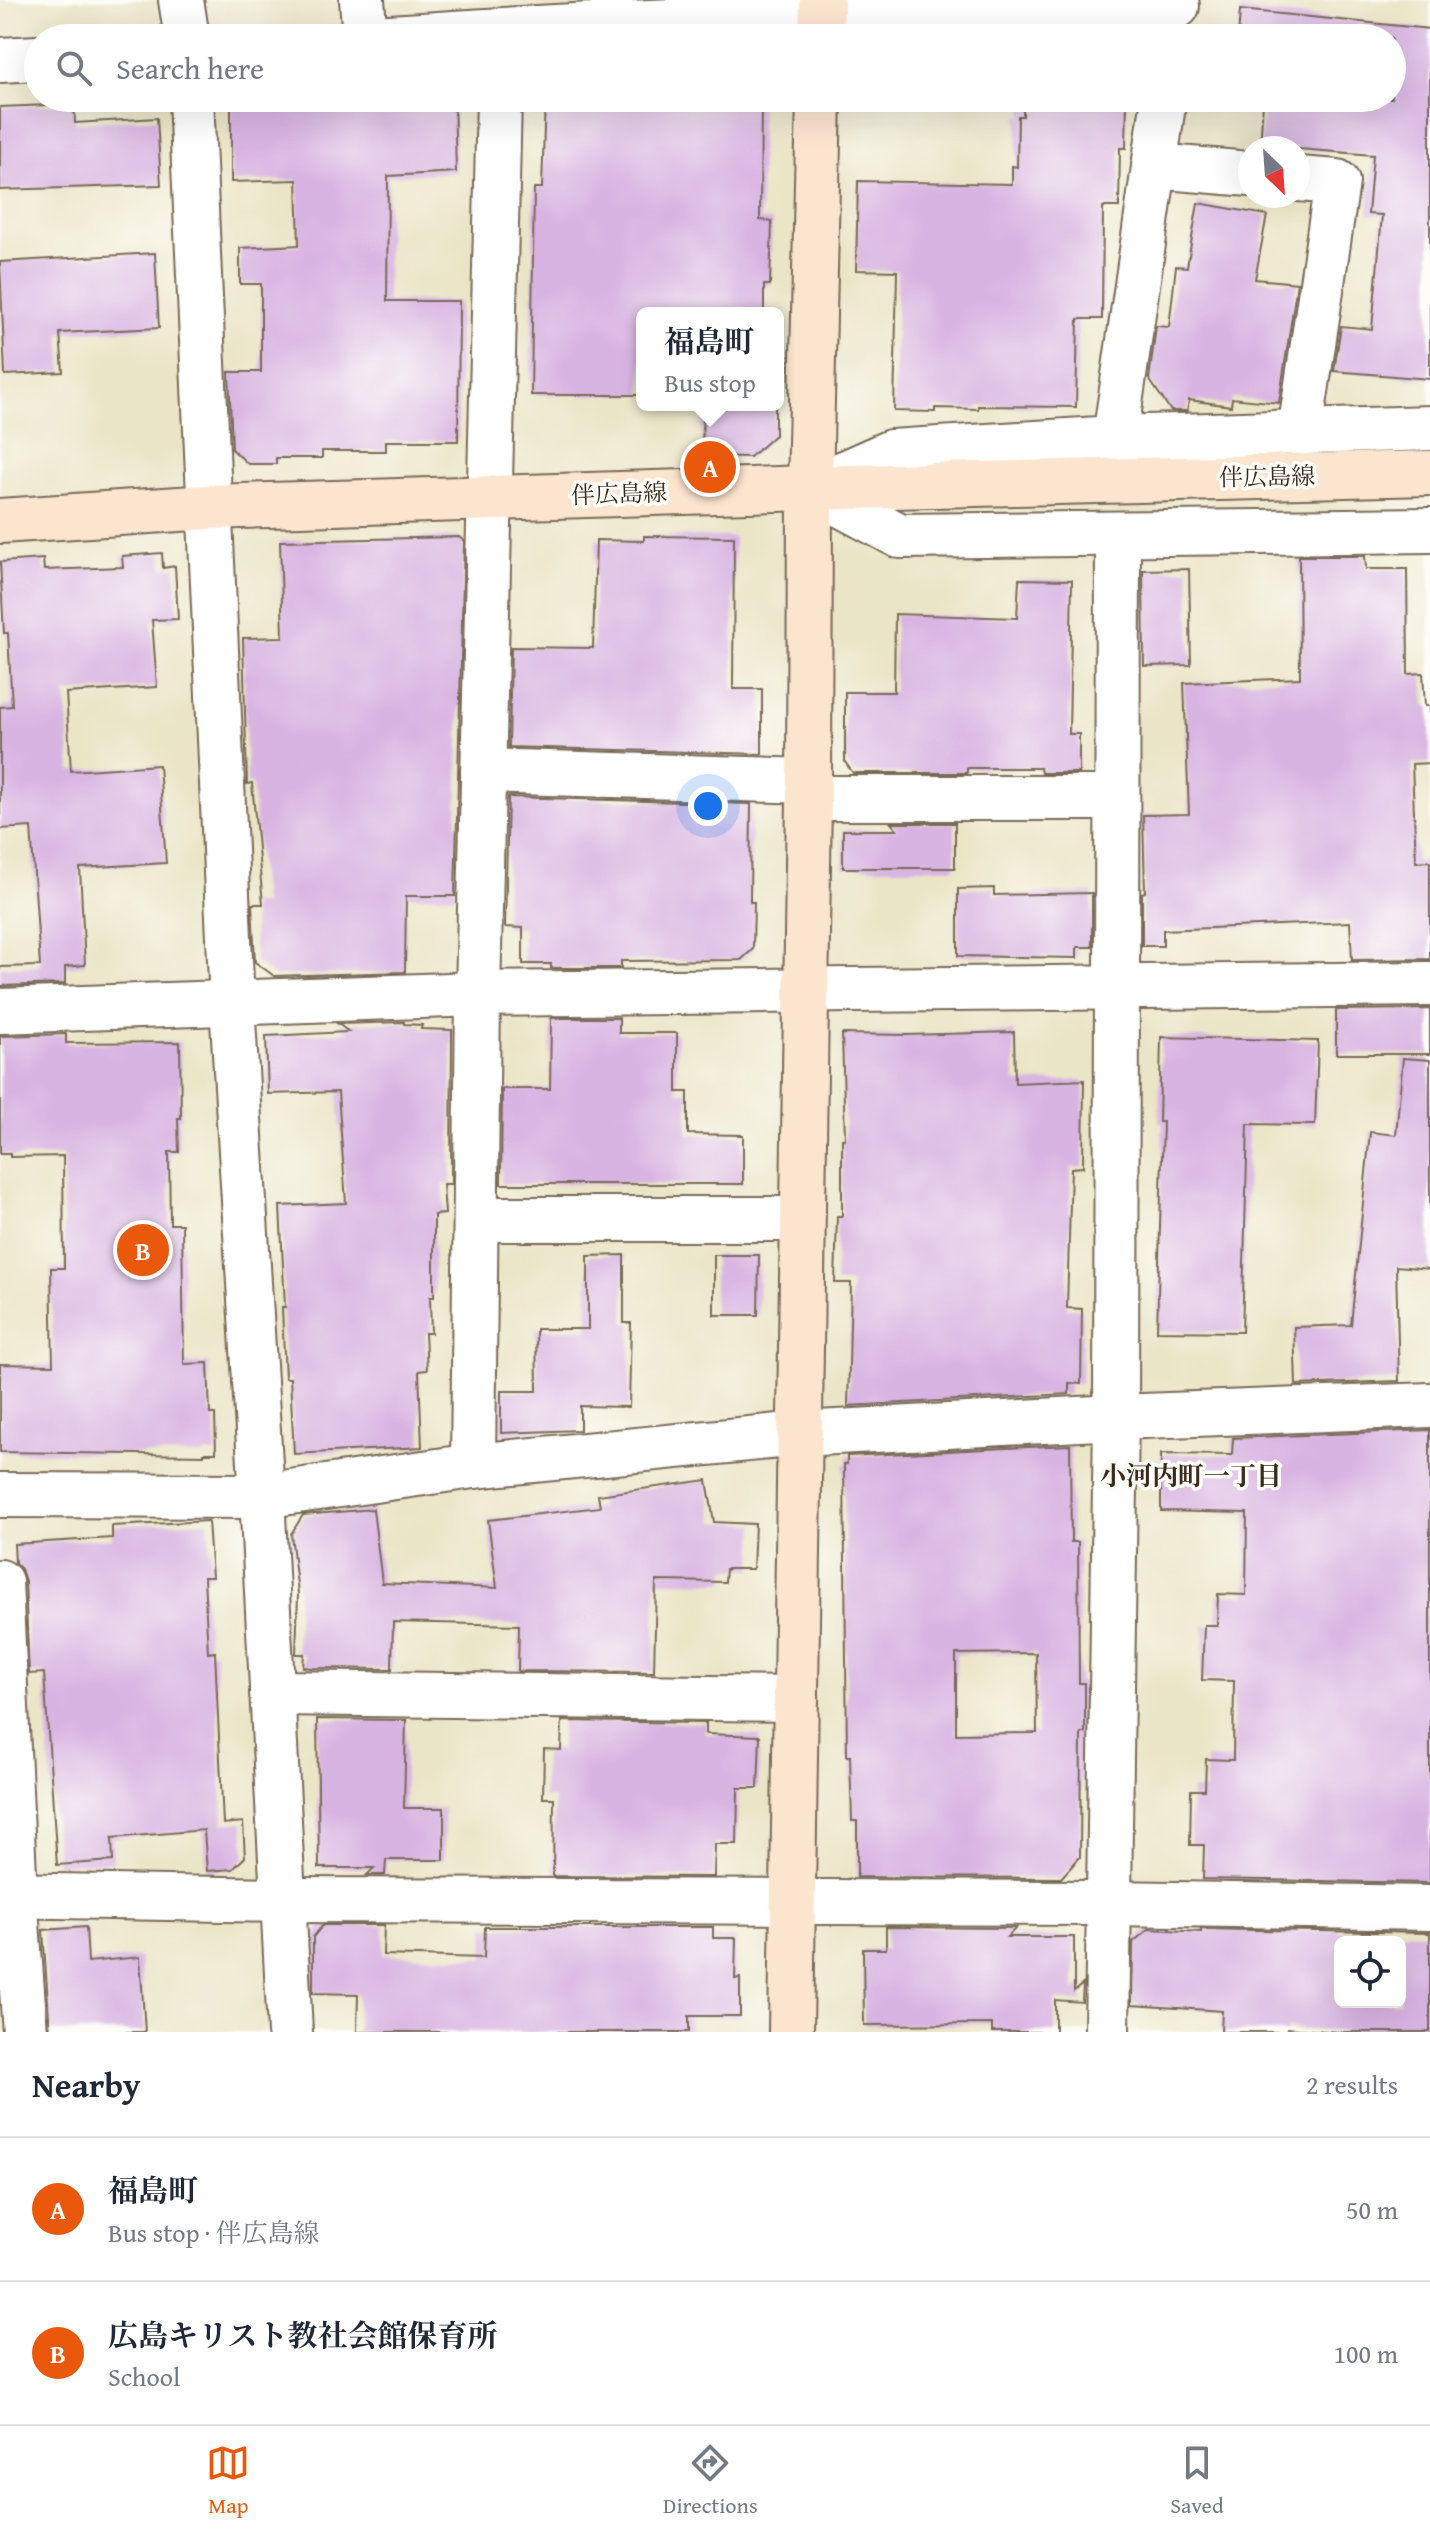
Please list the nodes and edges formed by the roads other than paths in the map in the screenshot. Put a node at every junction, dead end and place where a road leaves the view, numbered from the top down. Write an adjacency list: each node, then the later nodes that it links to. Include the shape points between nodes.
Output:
1 (181, 0): 7 (street)
2 (362, 0): 8 (street)
3 (995, 4): 4 (street); 5 (street)
4 (1176, 15)
5 (821, 18): 6 (street)
6 (500, 22)
7 (185, 24)
8 (364, 24)
9 (24, 59): 10 (street)
10 (0, 60)
11 (192, 112): 24 (street)
12 (499, 112): 23 (street)
13 (819, 112): 22 (street)
14 (1162, 112): 15 (street)
15 (1154, 166): 16 (street); 20 (street)
16 (1238, 173)
17 (1310, 180): 19 (street, via 1337,182)
18 (1430, 428): 19 (street)
19 (1300, 432): 20 (street)
20 (1115, 438): 22 (street, via 891,452)
21 (1430, 473): 22 (street, 伴広島線)
22 (810, 488): 23 (street, 伴広島線); 27 (street, via 900,536); 29 (street)
23 (491, 499): 24 (street, 伴広島線); 28 (street)
24 (209, 507): 25 (street, 伴広島線); 35 (street)
25 (0, 521)
26 (1430, 530): 27 (street)
27 (1118, 535): 30 (street)
28 (483, 771): 29 (street); 34 (street)
29 (810, 790): 30 (street); 33 (street)
30 (1115, 798): 32 (street)
31 (1430, 984): 32 (street)
32 (1117, 989): 33 (street); 40 (street)
33 (806, 990): 34 (street); 38 (street)
34 (478, 994): 35 (street); 37 (street)
35 (232, 1004): 36 (street); 44 (street)
36 (0, 1011)
37 (477, 1219): 38 (street); 42 (street)
38 (802, 1219): 41 (street)
39 (1430, 1405): 40 (street)
40 (1116, 1417): 41 (street); 51 (street)
41 (799, 1434): 42 (street); 47 (street)
42 (473, 1466): 44 (street)
43 (0, 1495): 44 (street)
44 (262, 1496): 46 (street)
45 (0, 1582): 48 (street)
46 (272, 1693): 47 (street); 49 (street)
47 (796, 1699): 50 (street)
48 (8, 1895): 49 (street); 53 (street)
49 (282, 1900): 50 (street); 54 (street)
50 (793, 1903): 51 (street); 55 (street)
51 (1110, 1903): 52 (street); 56 (street)
52 (1430, 1908)
53 (25, 2032)
54 (290, 2032)
55 (791, 2032)
56 (1107, 2032)

